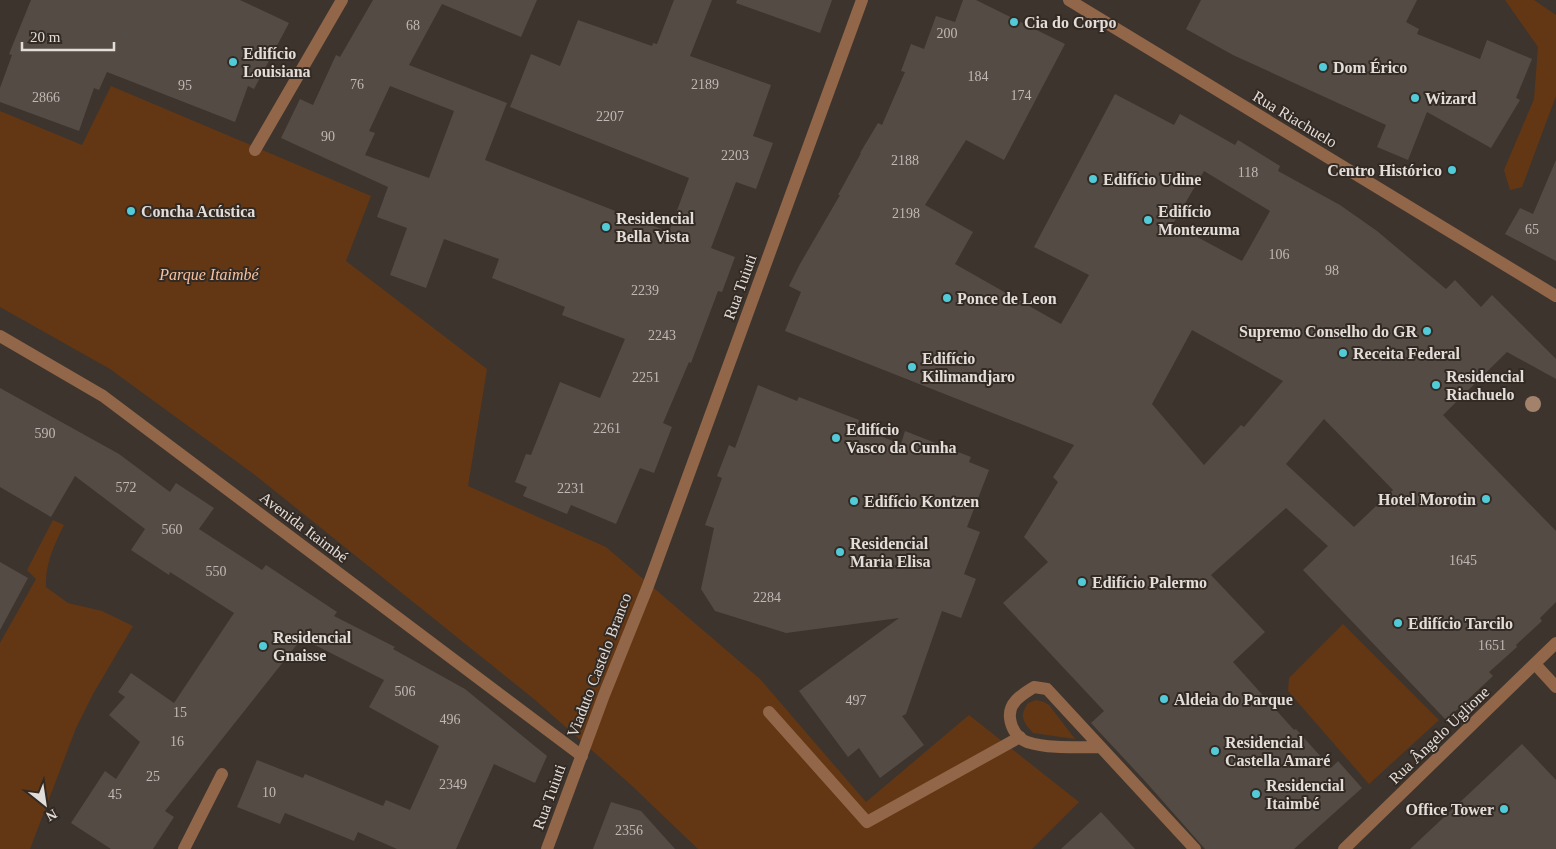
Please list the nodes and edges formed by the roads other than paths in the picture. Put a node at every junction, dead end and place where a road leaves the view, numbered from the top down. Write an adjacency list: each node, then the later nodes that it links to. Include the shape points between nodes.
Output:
1 (342, 0): 4 (street)
2 (862, 0): 7 (street, Rua Tuiuti)
3 (1069, 0): 5 (street, Rua Riachuelo)
4 (255, 150)
5 (1556, 296)
6 (0, 336): 14 (street, Avenida Itaimbé, via 103,396)
7 (648, 586): 14 (street, Viaduto Castelo Branco)
8 (1556, 643): 9 (street, Rua Ângelo Uglione)
9 (1535, 664): 10 (street); 19 (street, Rua Ângelo Uglione)
10 (1556, 687)
11 (770, 712): 12 (street, via 870,826)
12 (1020, 737): 13 (street, via 1050,746); 13 (street, via 1012,728 1010,714 1017,698 1034,687 1047,689)
13 (1100, 747): 18 (street)
14 (582, 756): 17 (street, Rua Tuiuti)
15 (222, 774): 16 (street)
16 (184, 849)
17 (547, 849)
18 (1194, 849)
19 (1344, 849)

